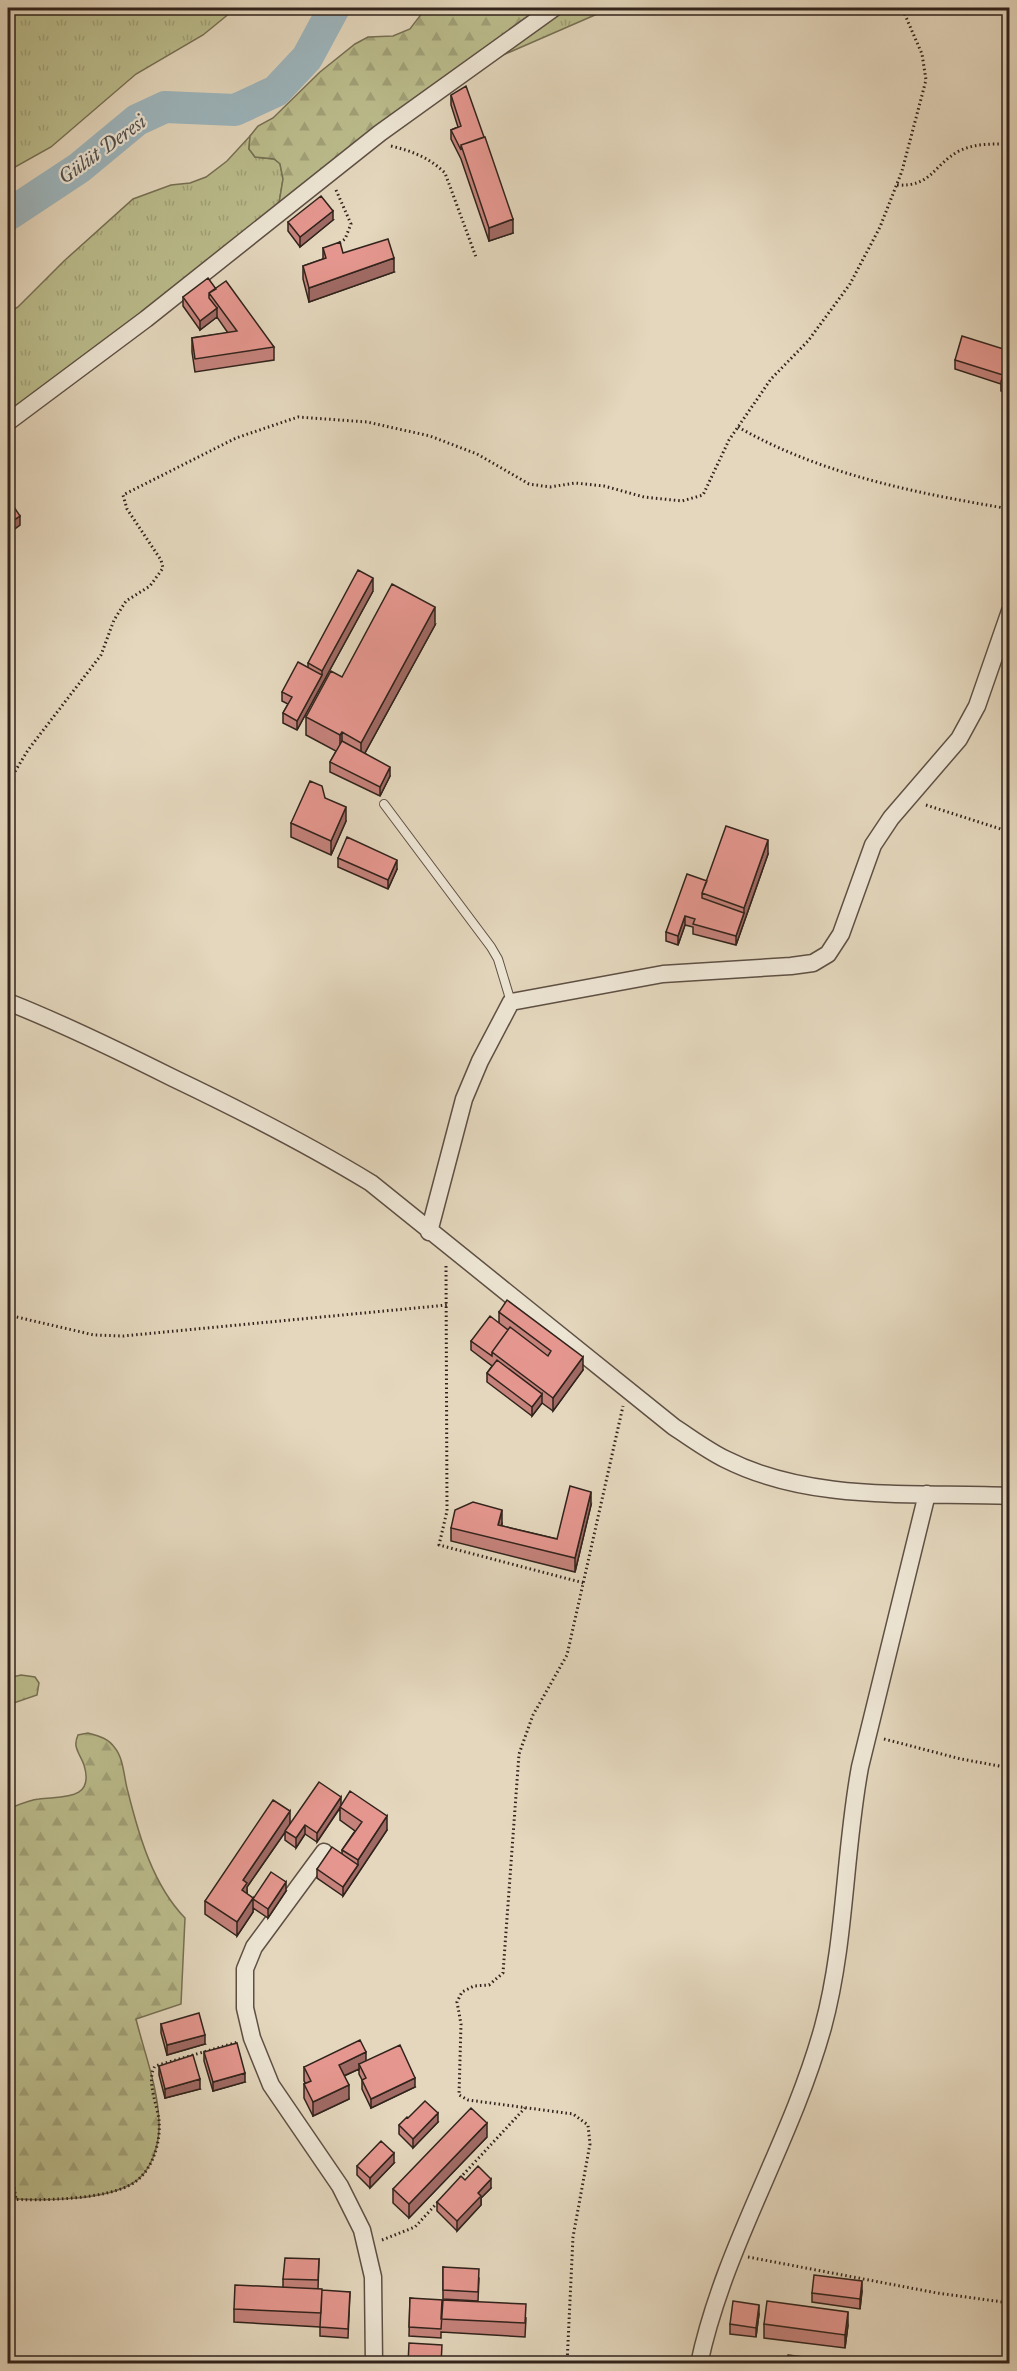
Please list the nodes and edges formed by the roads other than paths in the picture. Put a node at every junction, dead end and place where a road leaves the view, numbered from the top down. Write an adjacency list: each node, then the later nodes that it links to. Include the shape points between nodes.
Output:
1 (554, 8): 2 (street, via 370,141 146,319)
2 (8, 422)
3 (1010, 611): 6 (street, via 977,706 959,739 907,798 873,845 841,934 828,954 813,963 663,974)
4 (384, 804): 6 (lane, via 491,947)
5 (8, 1002): 7 (street, via 65,1024 322,1153 371,1183)
6 (510, 1002): 7 (street, via 464,1099)
7 (429, 1232): 8 (street, via 674,1427 725,1459 774,1477 819,1487 876,1494)
8 (927, 1494): 9 (street); 12 (street, via 854,1800 842,1926 823,2028 778,2151 711,2312)
9 (1010, 1496)
10 (324, 1852): 11 (street, via 263,1933 249,1958 244,1995 252,2038 271,2085 352,2206 367,2247 374,2294)
11 (374, 2364)
12 (699, 2364)

